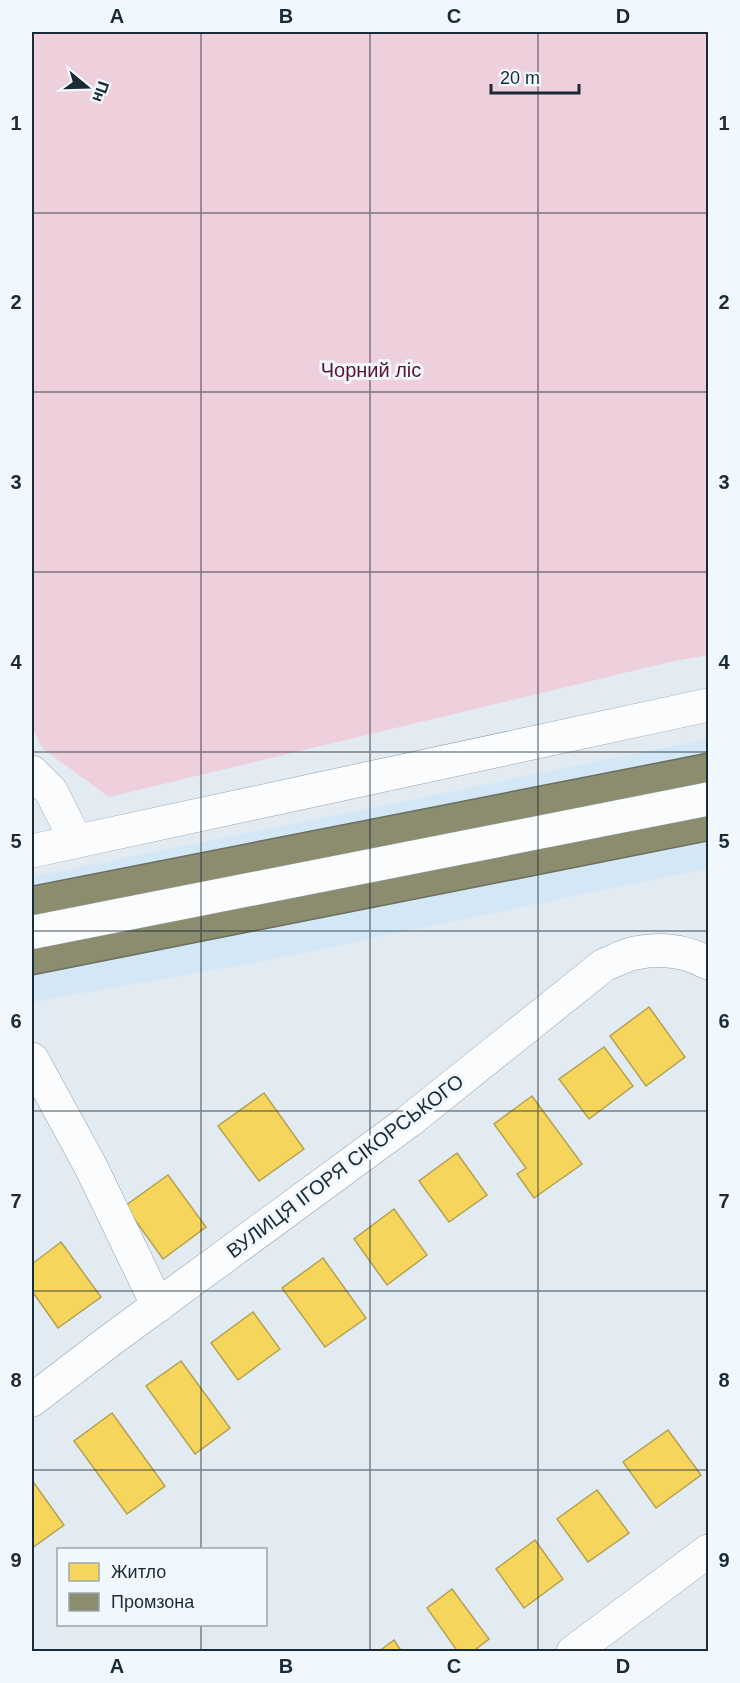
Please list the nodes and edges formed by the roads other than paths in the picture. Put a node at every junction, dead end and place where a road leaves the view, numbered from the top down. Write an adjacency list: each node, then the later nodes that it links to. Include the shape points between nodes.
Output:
1 (708, 705): 4 (street)
2 (32, 772): 4 (street, via 51,791)
3 (708, 799): 6 (street)
4 (76, 841): 5 (street)
5 (32, 851)
6 (34, 932)
7 (708, 963): 9 (street, ВУЛИЦЯ ІГОРЯ СІКОРСЬКОГО, via 665,950 634,953 604,965 409,1121)
8 (32, 1059): 9 (street, via 91,1167)
9 (158, 1306): 10 (street, ВУЛИЦЯ ІГОРЯ СІКОРСЬКОГО)
10 (32, 1400)
11 (708, 1551): 12 (street)
12 (573, 1652)

